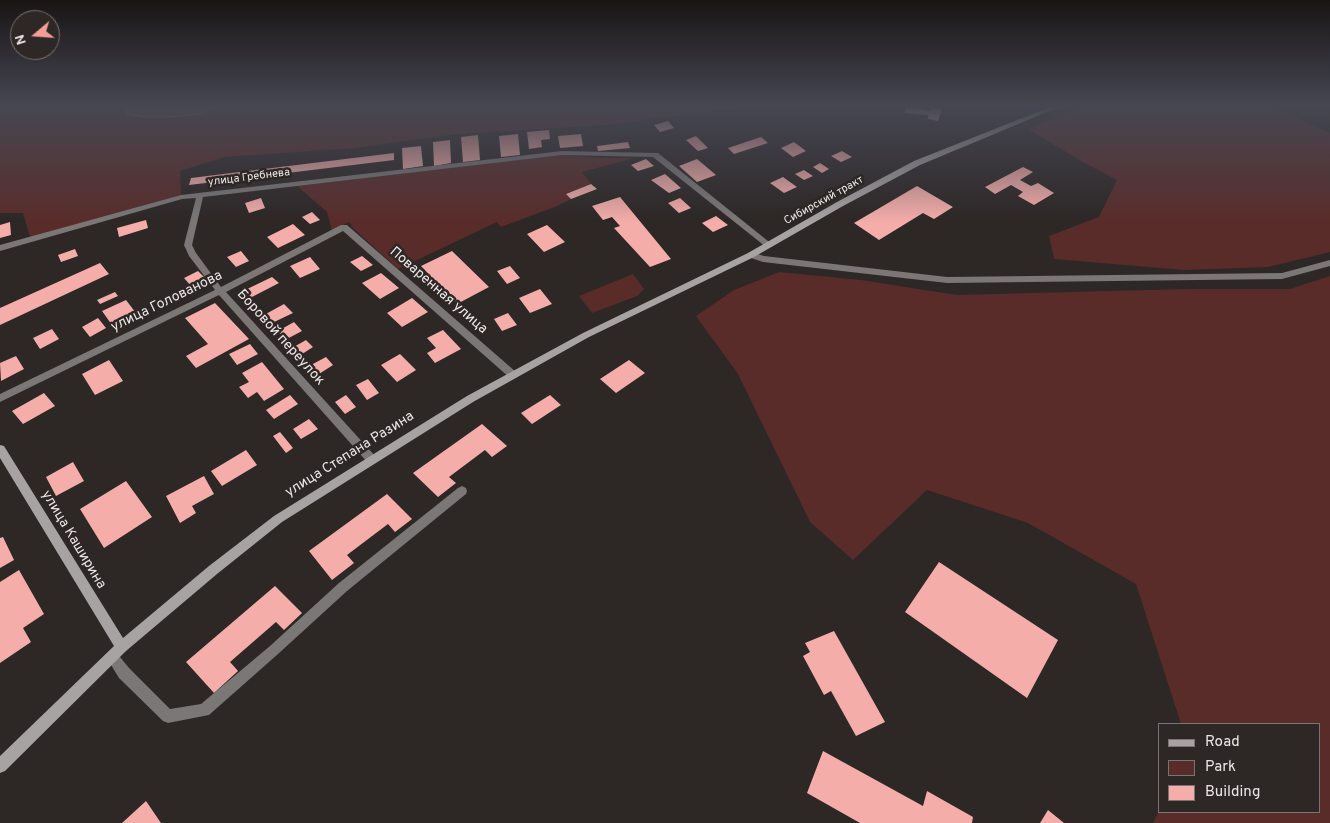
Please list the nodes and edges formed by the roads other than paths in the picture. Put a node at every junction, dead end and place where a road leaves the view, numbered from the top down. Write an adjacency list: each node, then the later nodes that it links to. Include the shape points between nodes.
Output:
1 (962, 145): 4 (main road, Сибирский тракт, via 917,164)
2 (200, 195): 4 (street, улица Гребнева, via 562,153 655,155); 5 (street, улица Гребнева); 8 (street, Боровой переулок, via 188,245)
3 (344, 227): 8 (street, улица Голованова); 9 (street, Поваренная улица)
4 (769, 245): 6 (main road, улица Степана Разина)
5 (0, 248)
6 (751, 255): 7 (street, via 762,259 947,280 1282,276); 9 (main road, улица Степана Разина, via 586,335)
7 (1330, 263)
8 (220, 291): 10 (street, улица Голованова); 12 (street, Боровой переулок)
9 (513, 375): 12 (main road, улица Степана Разина)
10 (0, 398)
11 (0, 448): 14 (main road, улица Каширина)
12 (372, 460): 14 (main road, улица Степана Разина, via 278,520)
13 (462, 491): 14 (street, via 343,587 204,710 168,716 124,673)
14 (117, 652): 15 (main road, улица Степана Разина)
15 (0, 766)

